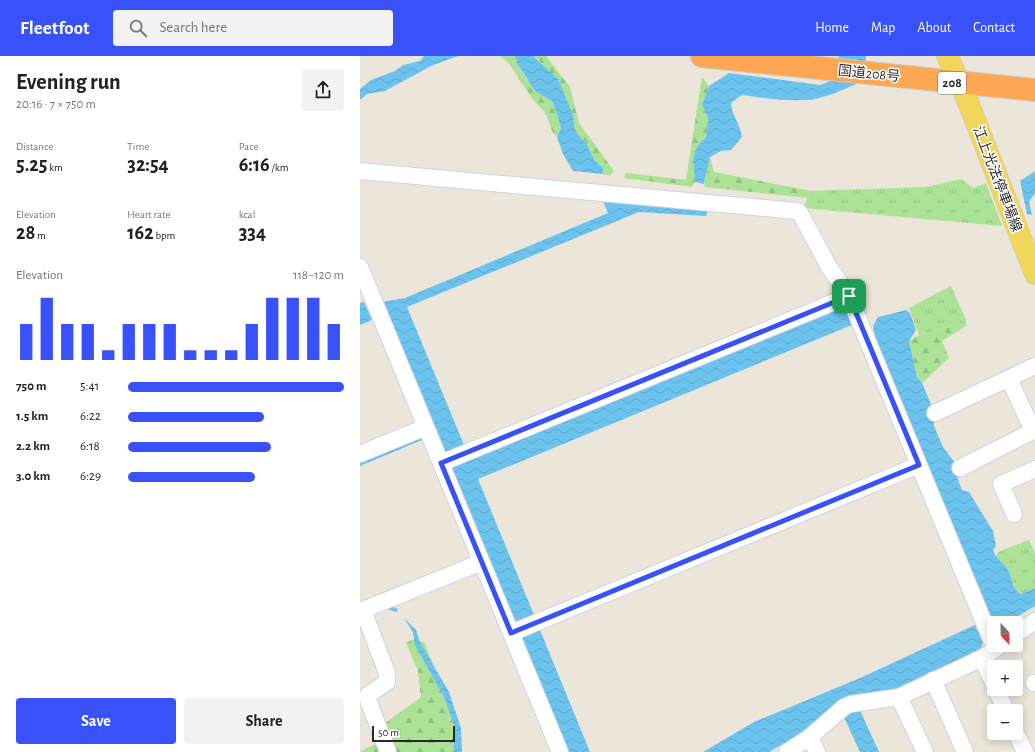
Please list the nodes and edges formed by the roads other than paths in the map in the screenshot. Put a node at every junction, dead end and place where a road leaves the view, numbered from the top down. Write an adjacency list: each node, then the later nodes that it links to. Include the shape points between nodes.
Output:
1 (702, 56): 3 (highway, 国道208号 / 208)
2 (947, 56): 3 (main road, 江上光法停車場線)
3 (961, 84): 4 (highway, 国道208号 / 208); 7 (main road, 江上光法停車場線)
4 (1035, 90)
5 (360, 171): 9 (street, via 797,211)
6 (360, 267): 8 (street)
7 (1035, 274)
8 (365, 294): 13 (street)
9 (849, 296): 15 (street); 16 (street)
10 (1035, 366): 11 (street)
11 (1009, 379): 12 (street); 17 (street, via 1033,431)
12 (935, 413)
13 (426, 427): 14 (street); 15 (street)
14 (360, 454)
15 (452, 458): 20 (street)
16 (919, 465): 23 (street); 24 (street)
17 (960, 468)
18 (1035, 469): 19 (street, via 1001,484)
19 (1014, 514)
20 (482, 562): 21 (street); 23 (street)
21 (362, 611): 33 (street, via 387,673 387,682 368,695 368,700)
22 (1035, 621): 25 (street)
23 (522, 629): 34 (street)
24 (987, 629)
25 (1023, 629)
26 (991, 652): 27 (street)
27 (982, 658): 28 (street); 29 (street)
28 (987, 669)
29 (933, 680): 30 (street); 38 (street)
30 (899, 696): 31 (street, via 848,706); 37 (street)
31 (810, 737): 35 (street); 36 (street)
32 (1019, 740): 39 (street)
33 (388, 752)
34 (560, 752)
35 (787, 752)
36 (817, 752)
37 (925, 752)
38 (966, 752)
39 (1025, 752)

